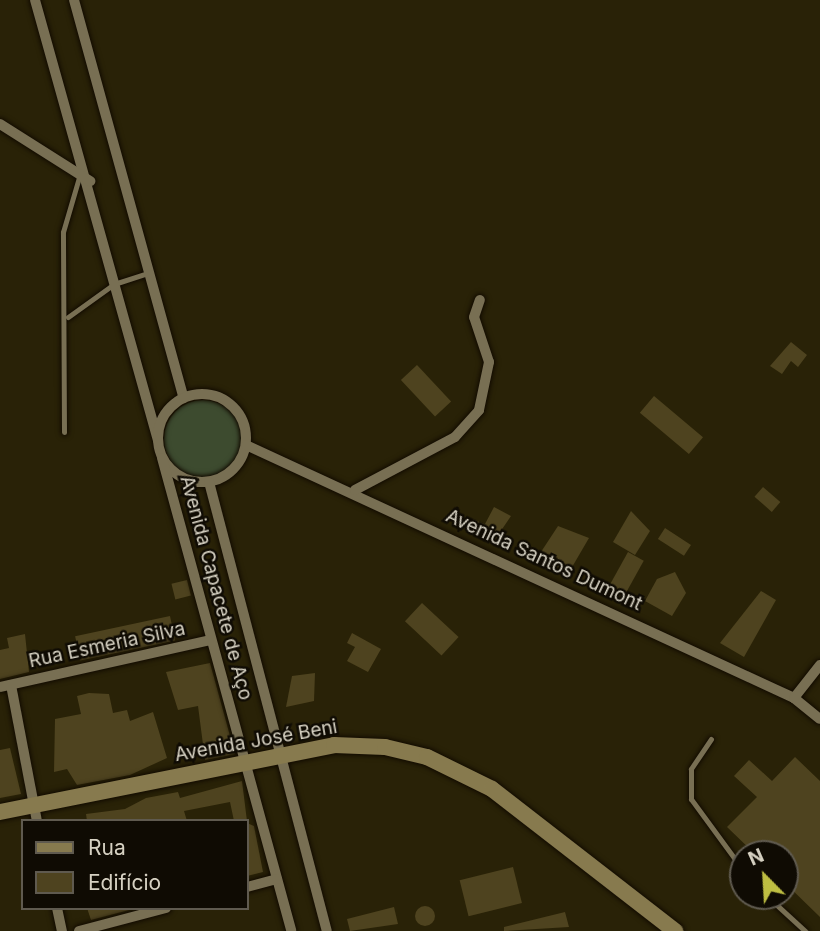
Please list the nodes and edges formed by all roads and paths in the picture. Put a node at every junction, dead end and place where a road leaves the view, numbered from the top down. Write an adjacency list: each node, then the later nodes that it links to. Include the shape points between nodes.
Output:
1 (35, 0): 4 (street)
2 (75, 0): 5 (street)
3 (0, 124): 4 (street)
4 (85, 177): 6 (street); 8 (lane, via 65,218)
5 (148, 272): 6 (lane); 9 (street)
6 (114, 284): 8 (lane); 11 (street)
7 (480, 300): 15 (street, via 474,317 489,362 479,410 455,437)
8 (68, 317): 10 (lane)
9 (184, 398): 11 (street, via 164,415); 12 (street, via 210,394 234,407)
10 (64, 432)
11 (158, 440): 13 (street)
12 (246, 445): 14 (street, via 234,470); 15 (street, Avenida Santos Dumont)
13 (162, 458): 14 (street, via 182,478); 16 (street, Avenida Capacete de Aço)
14 (209, 482): 22 (street, Avenida Capacete de Aço)
15 (355, 490): 19 (street, Avenida Santos Dumont)
16 (211, 640): 18 (street, Rua Esmeria Silva); 23 (street, Avenida Capacete de Aço)
17 (820, 665): 19 (street)
18 (5, 686): 24 (street)
19 (794, 698): 20 (street, Avenida Santos Dumont)
20 (820, 719)
21 (711, 739): 27 (lane, via 691,769 691,799)
22 (280, 755): 23 (main road, Avenida José Beni); 36 (street, Avenida Capacete de Aço); 37 (main road, Avenida José Beni, via 334,745 427,758 536,818)
23 (247, 763): 24 (main road, Avenida José Beni); 28 (street, Avenida Capacete de Aço)
24 (34, 804): 25 (main road, Avenida José Beni); 26 (street)
25 (0, 812)
26 (37, 819)
27 (729, 851)
28 (277, 879): 29 (street); 35 (street, Avenida Capacete de Aço)
29 (248, 887)
30 (57, 910): 33 (street)
31 (158, 910): 34 (street)
32 (782, 910): 38 (lane)
33 (62, 931)
34 (79, 931)
35 (291, 931)
36 (327, 931)
37 (675, 931)
38 (805, 931)

